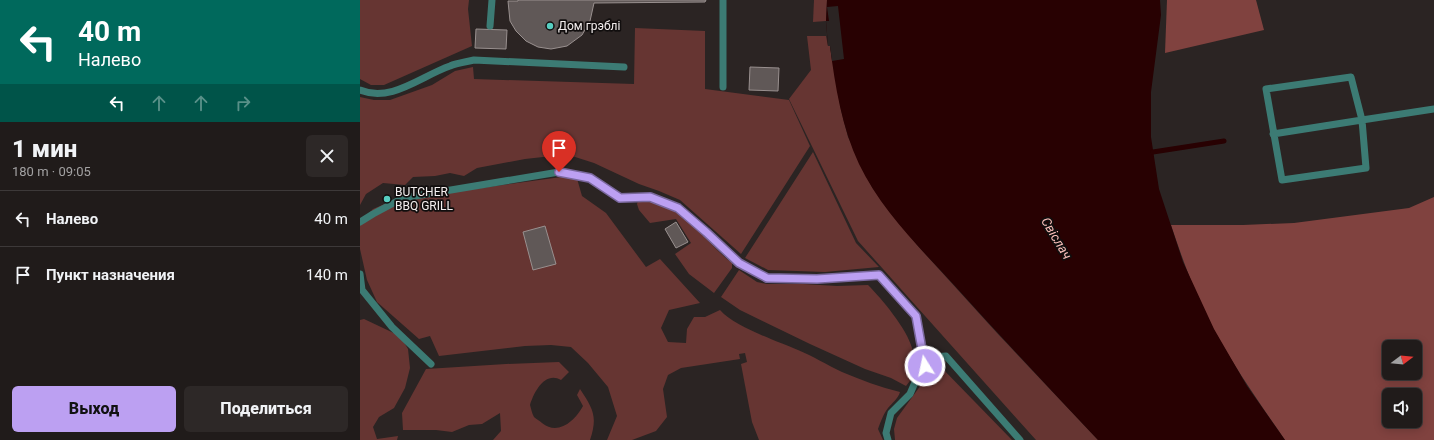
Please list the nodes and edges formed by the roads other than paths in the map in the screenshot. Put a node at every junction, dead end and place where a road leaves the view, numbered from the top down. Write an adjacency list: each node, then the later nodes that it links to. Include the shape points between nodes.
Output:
1 (492, 0): 3 (lane)
2 (723, 0): 5 (lane)
3 (490, 26)
4 (624, 67): 6 (lane, via 474,60 449,66 395,91 376,94)
5 (723, 87)
6 (360, 90)
7 (1434, 109): 8 (lane)
8 (1362, 120): 9 (lane); 9 (lane, via 1351,77 1266,89); 9 (lane, via 1366,168 1282,180)
9 (1273, 134)
10 (360, 222): 13 (lane, via 403,198 559,172 590,178 620,198 650,197 678,208 739,263 767,278 817,279 879,275 916,316)
11 (360, 274): 12 (lane, via 362,290 392,327)
12 (431, 364)
13 (925, 366): 14 (lane, via 910,394 891,413 886,433); 15 (lane, via 933,357 946,356)
14 (888, 440)
15 (1020, 440)

